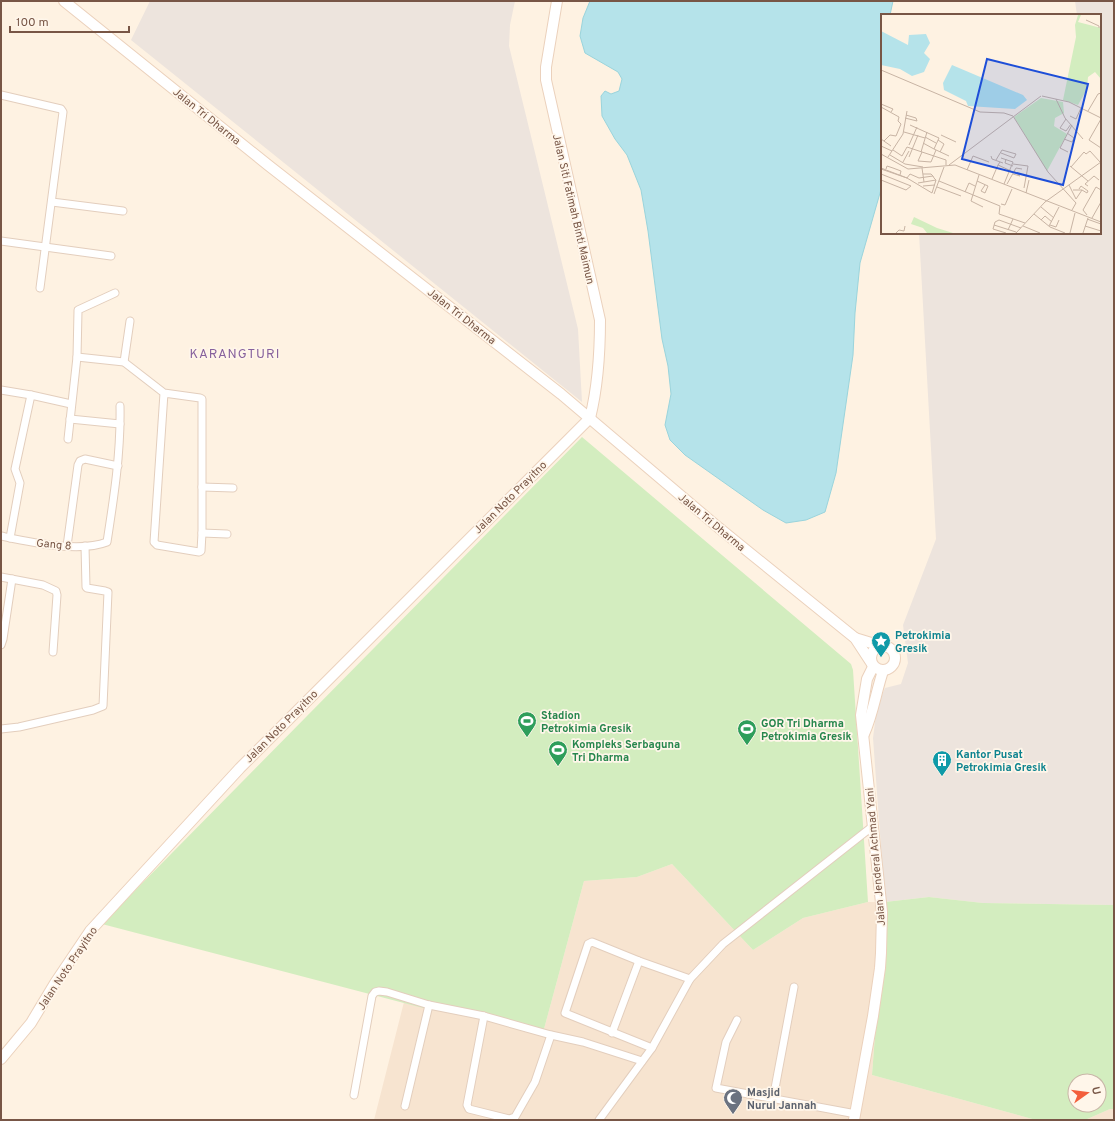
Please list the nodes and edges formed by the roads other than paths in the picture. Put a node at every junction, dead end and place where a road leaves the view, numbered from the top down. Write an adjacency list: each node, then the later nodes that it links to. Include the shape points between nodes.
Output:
1 (64, 1): 19 (main road, Jalan Tri Dharma)
2 (557, 1): 19 (main road, Jalan Siti Fatimah Binti Maimun, via 546,80 600,320 600,355)
3 (1, 95): 4 (street, via 62,110)
4 (52, 202): 5 (street); 7 (street)
5 (123, 211)
6 (1, 241): 7 (street)
7 (45, 247): 8 (street); 9 (street)
8 (111, 256)
9 (40, 288)
10 (115, 293): 12 (street, via 78,310)
11 (130, 321): 13 (street)
12 (77, 357): 13 (street); 17 (street)
13 (124, 362): 15 (street)
14 (1, 390): 16 (street)
15 (164, 393): 24 (street, via 202,399); 26 (street, via 154,542 157,545 199,552)
16 (31, 395): 17 (street); 29 (street, via 15,469 20,484)
17 (72, 404): 20 (street)
18 (120, 406): 21 (street)
19 (590, 418): 34 (main road, Jalan Tri Dharma, via 719,528); 50 (main road, Jalan Noto Prayitno, via 240,768 90,931 31,1023)
20 (70, 419): 21 (street); 22 (street)
21 (120, 424): 23 (street)
22 (68, 439)
23 (118, 466): 30 (street, via 80,461); 31 (street, Gang 8, via 107,542)
24 (202, 487): 25 (street); 26 (street)
25 (234, 488)
26 (202, 533): 27 (street)
27 (227, 534)
28 (1, 536): 29 (street, Gang 8)
29 (10, 538): 30 (street, Gang 8)
30 (67, 546): 31 (street, Gang 8)
31 (85, 546): 39 (street, via 86,587 108,592 103,706 27,726)
32 (1, 577): 33 (street)
33 (12, 579): 35 (street); 37 (street, via 43,585 56,591)
34 (855, 638): 36 (main road, Jalan Tri Dharma); 38 (main road, Jalan Tri Dharma)
35 (1, 645)
36 (881, 646): 38 (main road, via 874,649 871,656); 38 (main road, via 891,649 896,659 891,668)
37 (53, 652)
38 (876, 667): 40 (main road, Jalan Jenderal Achmad Yani, via 874,700 870,720 863,736)
39 (1, 729)
40 (873, 826): 42 (street, via 723,944); 55 (main road, Jalan Jenderal Achmad Yani, via 882,912 880,968)
41 (639, 961): 42 (street); 47 (street); 47 (street, via 592,942 588,944 564,1012)
42 (690, 979): 49 (street)
43 (794, 987): 53 (street)
44 (429, 1005): 45 (street); 52 (street, via 387,992 378,991 373,994); 54 (street)
45 (484, 1016): 48 (street); 48 (street, via 467,1105 469,1109 509,1119 515,1116 535,1082)
46 (737, 1020): 53 (street, via 726,1042 716,1088)
47 (612, 1033): 49 (street)
48 (551, 1035): 51 (street, via 583,1042)
49 (652, 1048): 51 (street)
50 (1, 1059)
51 (642, 1061): 56 (street)
52 (354, 1095)
53 (773, 1099): 55 (street)
54 (405, 1106)
55 (855, 1117)
56 (599, 1120)

